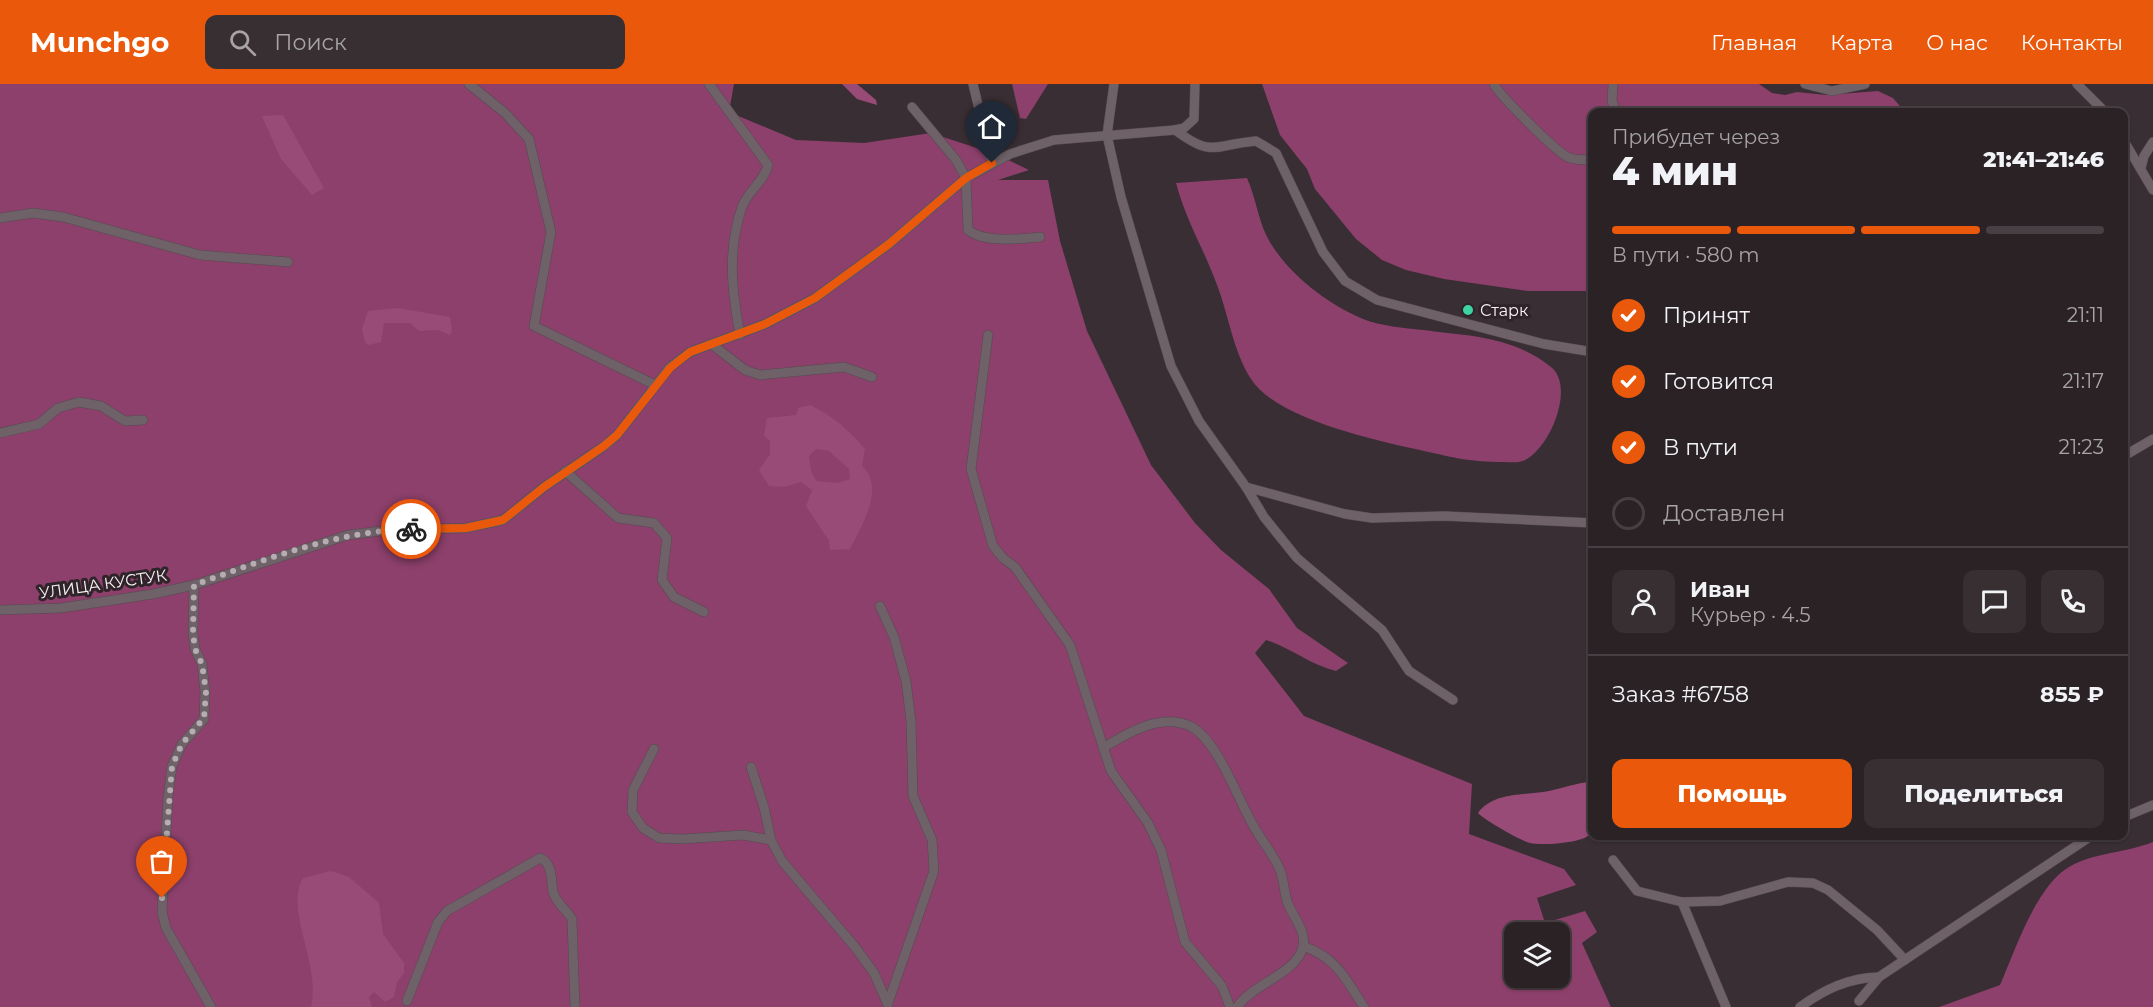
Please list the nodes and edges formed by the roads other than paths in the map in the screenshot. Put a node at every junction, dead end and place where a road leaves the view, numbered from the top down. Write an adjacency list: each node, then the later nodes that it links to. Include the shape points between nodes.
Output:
1 (469, 84): 31 (street, via 505,112 529,139 551,232 534,326)
2 (709, 84): 26 (street, via 768,165 765,176 743,205 732,247 731,283)
3 (973, 84): 19 (street)
4 (1114, 84): 15 (street)
5 (1195, 84): 14 (street, via 1194,118 1184,128)
6 (1494, 84): 18 (street, via 1556,150 1569,158)
7 (1613, 84): 12 (street)
8 (1805, 84): 9 (street, via 1832,91)
9 (1865, 84)
10 (2077, 84): 13 (street)
11 (912, 107): 21 (street)
12 (1615, 108)
13 (2101, 108)
14 (1175, 129): 15 (street, УЛИЦА КУСТУК); 29 (street, via 1195,145 1208,149 1256,141 1276,153 1323,252 1345,281 1377,300 1544,344)
15 (1107, 135): 19 (street, УЛИЦА КУСТУК, via 1054,140); 37 (street, via 1121,197 1171,366 1200,421)
16 (2153, 142): 20 (street)
17 (2128, 147): 20 (street)
18 (1588, 159)
19 (992, 163): 21 (street, УЛИЦА КУСТУК)
20 (2141, 168): 22 (street)
21 (966, 178): 24 (street, via 968,230 973,234); 26 (street, УЛИЦА КУСТУК, via 889,244 815,298)
22 (2153, 190)
23 (0, 218): 25 (street, via 33,213 63,217 200,255)
24 (1040, 237)
25 (288, 262)
26 (740, 334): 28 (street, УЛИЦА КУСТУК)
27 (988, 335): 44 (street, via 971,469 980,503 993,546 1016,567 1070,645)
28 (714, 345): 30 (street, via 745,370 760,375 844,368); 31 (street, УЛИЦА КУСТУК, via 690,352)
29 (1588, 351)
30 (872, 377)
31 (655, 385): 36 (street, УЛИЦА КУСТУК, via 617,435)
32 (144, 420): 33 (street, via 125,421 101,406 79,402 58,408 39,424)
33 (0, 433)
34 (2153, 440): 35 (street)
35 (2128, 454)
36 (565, 471): 39 (street, УЛИЦА КУСТУК, via 503,520 466,528 348,535); 42 (street, via 618,518 654,523 667,538 662,580 674,597)
37 (1246, 487): 38 (street, via 1372,518 1444,516); 43 (street, via 1297,558 1382,630 1409,671)
38 (1588, 523)
39 (194, 585): 41 (street, УЛИЦА КУСТУК, via 61,608); 59 (street, via 193,633 206,692 204,718 182,744 172,766 162,912 166,928)
40 (880, 606): 58 (street, via 894,637 906,681 913,796 932,840 934,871)
41 (0, 610)
42 (704, 612)
43 (1453, 700)
44 (1103, 748): 53 (street, via 1146,726 1180,724 1197,731 1221,763 1274,858 1301,929); 61 (street, via 1111,771 1148,823 1161,850 1185,942 1222,986)
45 (654, 749): 49 (street, via 633,790 633,812 643,828 659,838 743,835)
46 (751, 767): 49 (street)
47 (2153, 805): 48 (street)
48 (2128, 815)
49 (771, 840): 58 (street, via 782,861 874,973)
50 (2085, 840): 54 (street)
51 (1613, 860): 52 (street, via 1637,891)
52 (1682, 902): 54 (street, via 1720,902 1788,882 1813,883 1828,890 1878,930); 64 (street)
53 (1303, 946): 62 (street, via 1292,965 1254,988); 63 (street, via 1324,954 1338,966)
54 (1905, 960): 55 (street)
55 (1879, 977): 56 (street); 65 (street, via 1842,982)
56 (1859, 1000)
57 (407, 1001): 60 (street, via 438,922 447,911 540,858 549,865 557,901 572,919)
58 (888, 1005)
59 (211, 1007)
60 (575, 1007)
61 (1230, 1007)
62 (1237, 1007)
63 (1364, 1007)
64 (1725, 1007)
65 (1800, 1007)

